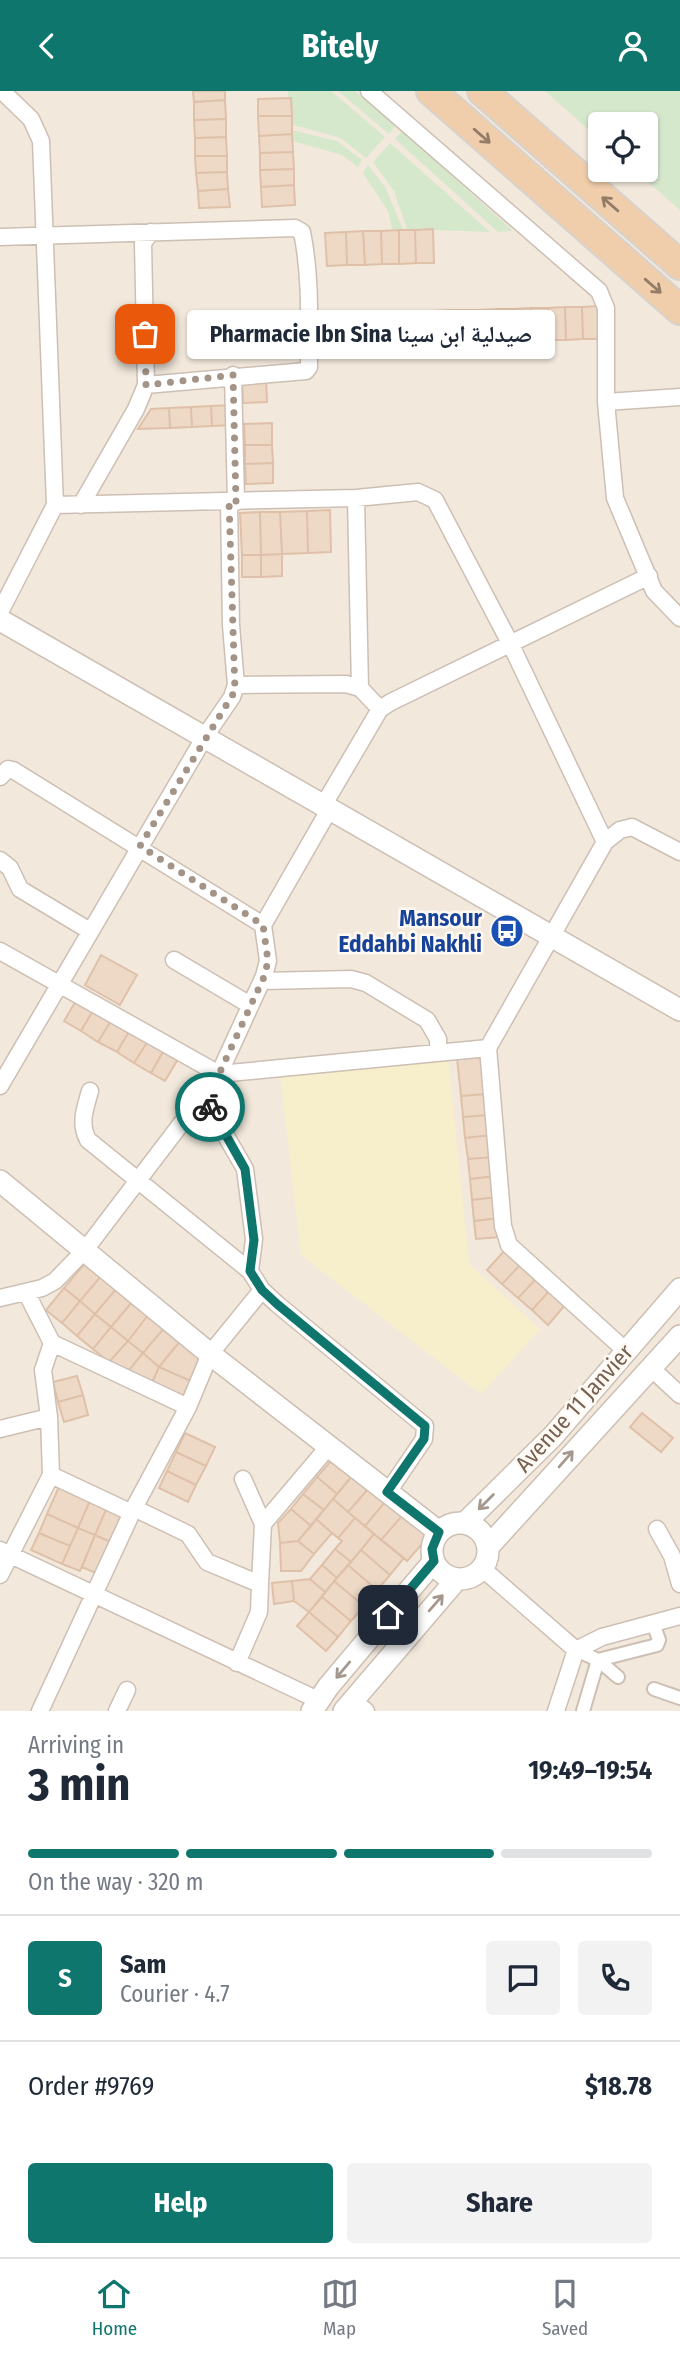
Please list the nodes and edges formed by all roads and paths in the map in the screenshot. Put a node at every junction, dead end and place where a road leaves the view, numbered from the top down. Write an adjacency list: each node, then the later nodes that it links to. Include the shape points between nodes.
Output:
1 (2, 91): 6 (street, via 38,129)
2 (369, 91): 13 (street, via 599,291 606,308)
3 (431, 91): 9 (highway, one-way to 9)
4 (482, 91): 8 (highway, one-way to 4)
5 (151, 232): 6 (street); 10 (street, via 296,228 302,232 307,252 309,367 300,373); 11 (street, via 143,243)
6 (47, 235): 7 (street); 16 (street)
7 (0, 237)
8 (680, 265)
9 (680, 310)
10 (233, 375): 11 (street); 15 (street)
11 (146, 385): 17 (street)
12 (680, 397): 13 (street)
13 (606, 402): 18 (street, via 615,498)
14 (356, 498): 15 (street); 22 (street, via 418,492 435,500); 24 (street)
15 (232, 502): 17 (street); 23 (street, via 231,625)
16 (55, 505): 17 (street); 19 (street)
17 (81, 505)
18 (649, 576): 20 (street, via 661,602); 22 (street)
19 (0, 612)
20 (680, 618)
21 (0, 620): 26 (street)
22 (510, 643): 25 (street); 29 (street)
23 (236, 685): 24 (street, via 334,683); 26 (street)
24 (360, 688): 25 (street)
25 (380, 709): 28 (street)
26 (204, 738): 28 (street); 30 (street)
27 (0, 777): 30 (street, via 13,770)
28 (326, 808): 33 (street); 35 (street)
29 (605, 842): 31 (street, via 632,827); 35 (street)
30 (140, 846): 33 (street); 34 (street)
31 (680, 852)
32 (0, 860): 34 (street, via 10,868 20,889)
33 (263, 925): 38 (street, via 268,961)
34 (90, 932): 39 (street)
35 (552, 937): 41 (street); 42 (street)
36 (0, 951): 39 (street)
37 (174, 960): 40 (street)
38 (262, 981): 40 (street); 43 (street, via 351,979 366,983 427,1020 438,1039)
39 (59, 983): 44 (street); 45 (street)
40 (250, 1005): 44 (street)
41 (679, 1008)
42 (488, 1048): 43 (street); 58 (street, via 503,1226 509,1245)
43 (438, 1052): 44 (street)
44 (219, 1074): 47 (street)
45 (0, 1086)
46 (90, 1091): 49 (street, via 83,1118 88,1140)
47 (203, 1096): 49 (street); 51 (street, via 245,1169 254,1240)
48 (0, 1181): 50 (street)
49 (140, 1181): 50 (street); 51 (street)
50 (85, 1250): 54 (street, via 55,1281); 59 (street)
51 (250, 1271): 53 (street)
52 (680, 1289): 58 (street, Avenue 11 Janvier)
53 (262, 1290): 59 (street); 68 (street, via 425,1426 424,1439)
54 (26, 1292): 55 (street); 57 (street)
55 (0, 1298)
56 (680, 1336): 60 (street, Avenue 11 Janvier)
57 (52, 1343): 62 (street); 63 (street, via 44,1362)
58 (626, 1351): 71 (street, Avenue 11 Janvier, one-way to 71, via 553,1436)
59 (210, 1354): 62 (street); 65 (street)
60 (652, 1369): 61 (street); 74 (street, Avenue 11 Janvier, one-way to 60)
61 (680, 1395)
62 (188, 1407): 69 (street)
63 (49, 1417): 64 (street); 66 (street)
64 (0, 1429)
65 (329, 1446): 68 (street); 70 (street)
66 (51, 1475): 69 (street); 75 (street)
67 (243, 1479): 70 (street)
68 (387, 1492): 73 (street)
69 (133, 1511): 80 (street, via 188,1534 207,1562); 82 (street)
70 (263, 1524): 80 (street)
71 (465, 1524): 73 (street); 74 (street, via 476,1528)
72 (657, 1529): 81 (street)
73 (439, 1532): 76 (street, via 432,1549)
74 (488, 1547): 77 (street)
75 (6, 1552): 78 (street); 82 (street)
76 (434, 1561): 79 (street, via 443,1573); 92 (street, one-way to 92)
77 (483, 1569): 79 (street); 85 (street)
78 (0, 1575)
79 (457, 1579): 93 (street, one-way to 79)
80 (260, 1584): 87 (street, via 260,1612)
81 (680, 1584)
82 (93, 1593): 87 (street); 94 (street)
83 (680, 1616): 84 (street)
84 (653, 1623): 85 (street, via 602,1636); 86 (street, via 657,1645)
85 (576, 1650): 86 (street); 96 (street)
86 (598, 1660): 88 (street); 97 (street)
87 (237, 1663): 92 (street)
88 (618, 1677)
89 (654, 1689): 91 (street)
90 (127, 1690): 95 (street)
91 (680, 1698)
92 (315, 1705)
93 (354, 1707)
94 (40, 1711)
95 (117, 1711)
96 (558, 1711)
97 (583, 1711)

